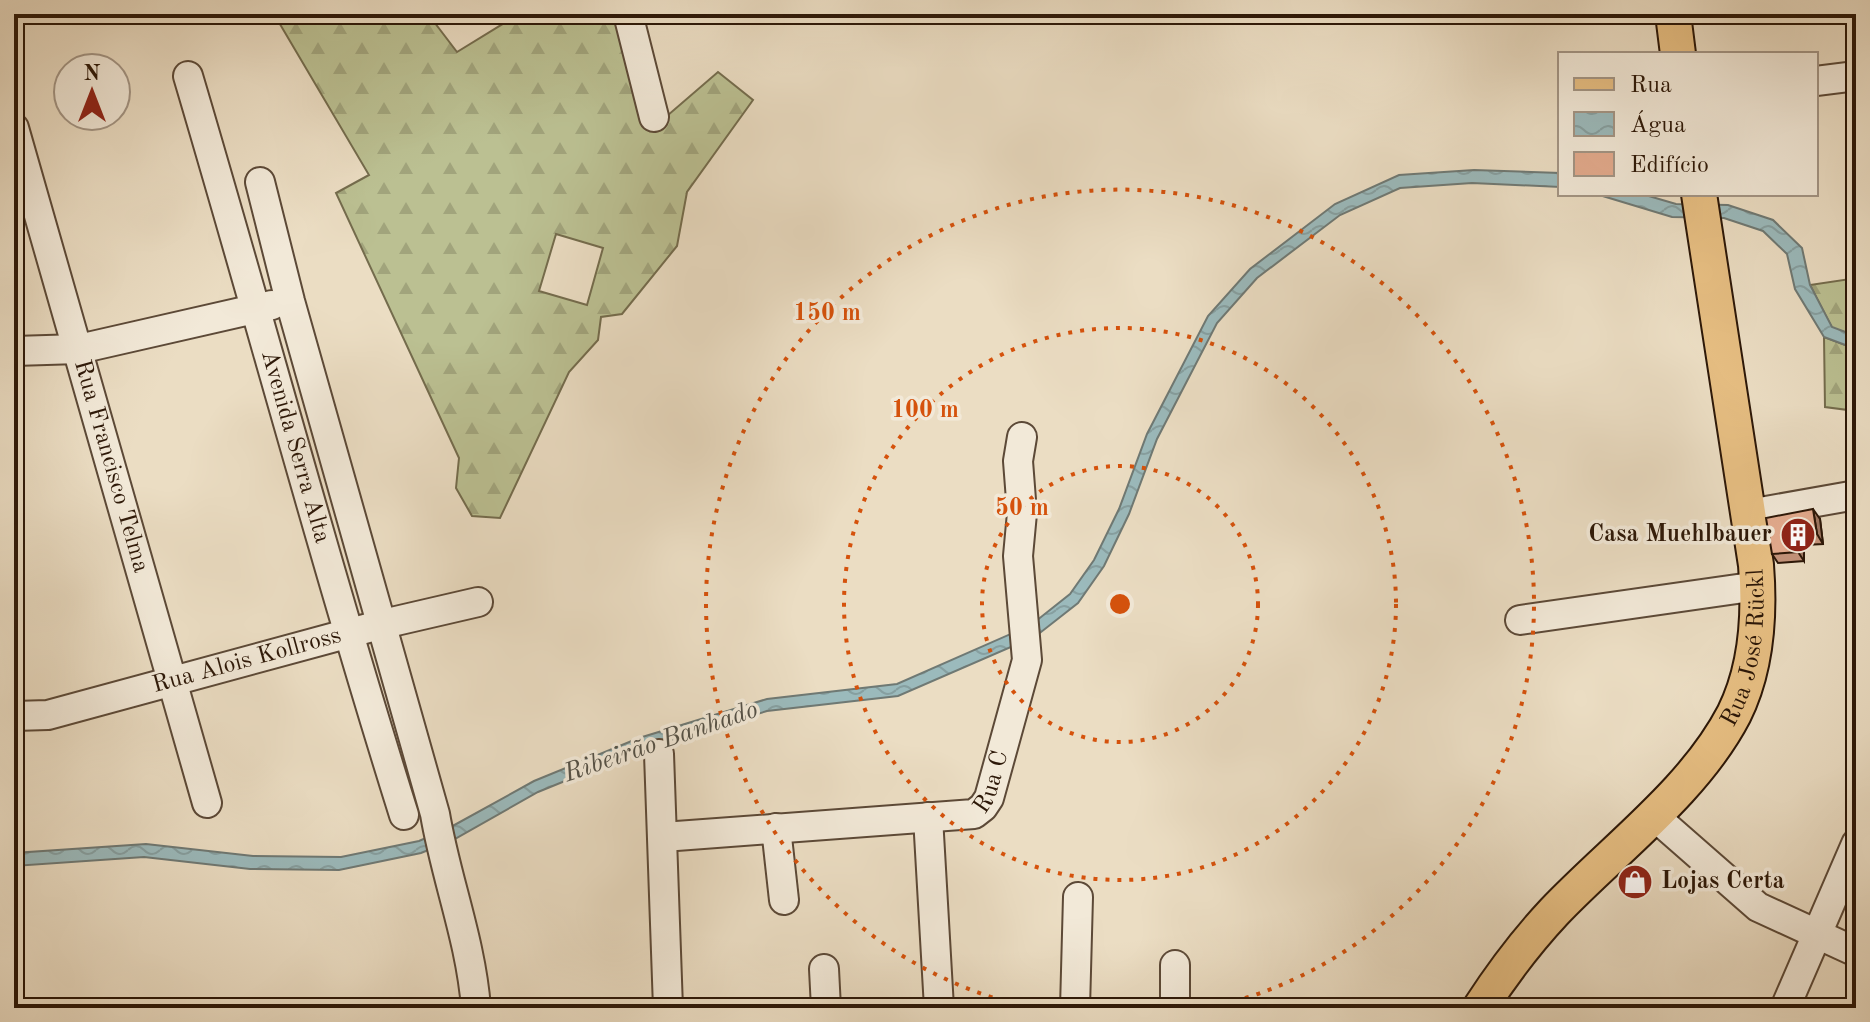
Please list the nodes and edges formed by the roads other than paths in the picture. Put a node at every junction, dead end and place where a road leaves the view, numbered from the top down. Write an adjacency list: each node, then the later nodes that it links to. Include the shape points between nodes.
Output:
1 (628, 14): 7 (street)
2 (1673, 14): 3 (main road)
3 (1678, 52)
4 (188, 76): 12 (street, Avenida Serra Alta)
5 (1856, 76): 6 (street)
6 (1818, 81)
7 (654, 117)
8 (14, 128): 13 (street, Rua Francisco Telma)
9 (260, 182): 11 (street, Avenida Serra Alta)
10 (1701, 208): 17 (main road, Rua José Rückl)
11 (290, 301): 12 (street); 21 (street, Avenida Serra Alta)
12 (257, 308): 13 (street); 22 (street, Avenida Serra Alta)
13 (79, 349): 14 (street); 23 (street, Rua Francisco Telma)
14 (14, 351)
15 (1022, 437): 29 (street, Rua C, via 1018,556 1027,646 1024,670 989,798 974,814)
16 (1856, 495): 17 (street)
17 (1749, 514): 18 (main road, Rua José Rückl)
18 (1758, 586): 20 (street); 28 (main road, Rua José Rückl, via 1753,656 1734,713 1702,763)
19 (478, 602): 21 (street, Rua Alois Kollross)
20 (1520, 620)
21 (383, 624): 22 (street, Rua Alois Kollross); 39 (street, Avenida Serra Alta, via 466,936)
22 (347, 633): 23 (street, Rua Alois Kollross); 27 (street, Avenida Serra Alta)
23 (172, 682): 24 (street, Rua Alois Kollross, via 48,715); 26 (street, Rua Francisco Telma)
24 (14, 716)
25 (659, 754): 31 (street)
26 (207, 803)
27 (404, 815)
28 (1653, 815): 35 (street, via 1758,907); 45 (main road, Rua José Rückl, via 1524,944)
29 (928, 817): 30 (street, Rua C); 42 (street)
30 (776, 828): 31 (street, Rua C); 34 (street)
31 (663, 837): 40 (street)
32 (1856, 844): 35 (street)
33 (1078, 897): 43 (street)
34 (784, 900)
35 (1817, 935): 36 (street); 46 (street)
36 (1856, 952)
37 (1175, 965): 44 (street)
38 (824, 969): 41 (street)
39 (476, 1008)
40 (668, 1008)
41 (826, 1008)
42 (939, 1008)
43 (1075, 1008)
44 (1175, 1008)
45 (1480, 1008)
46 (1785, 1008)

